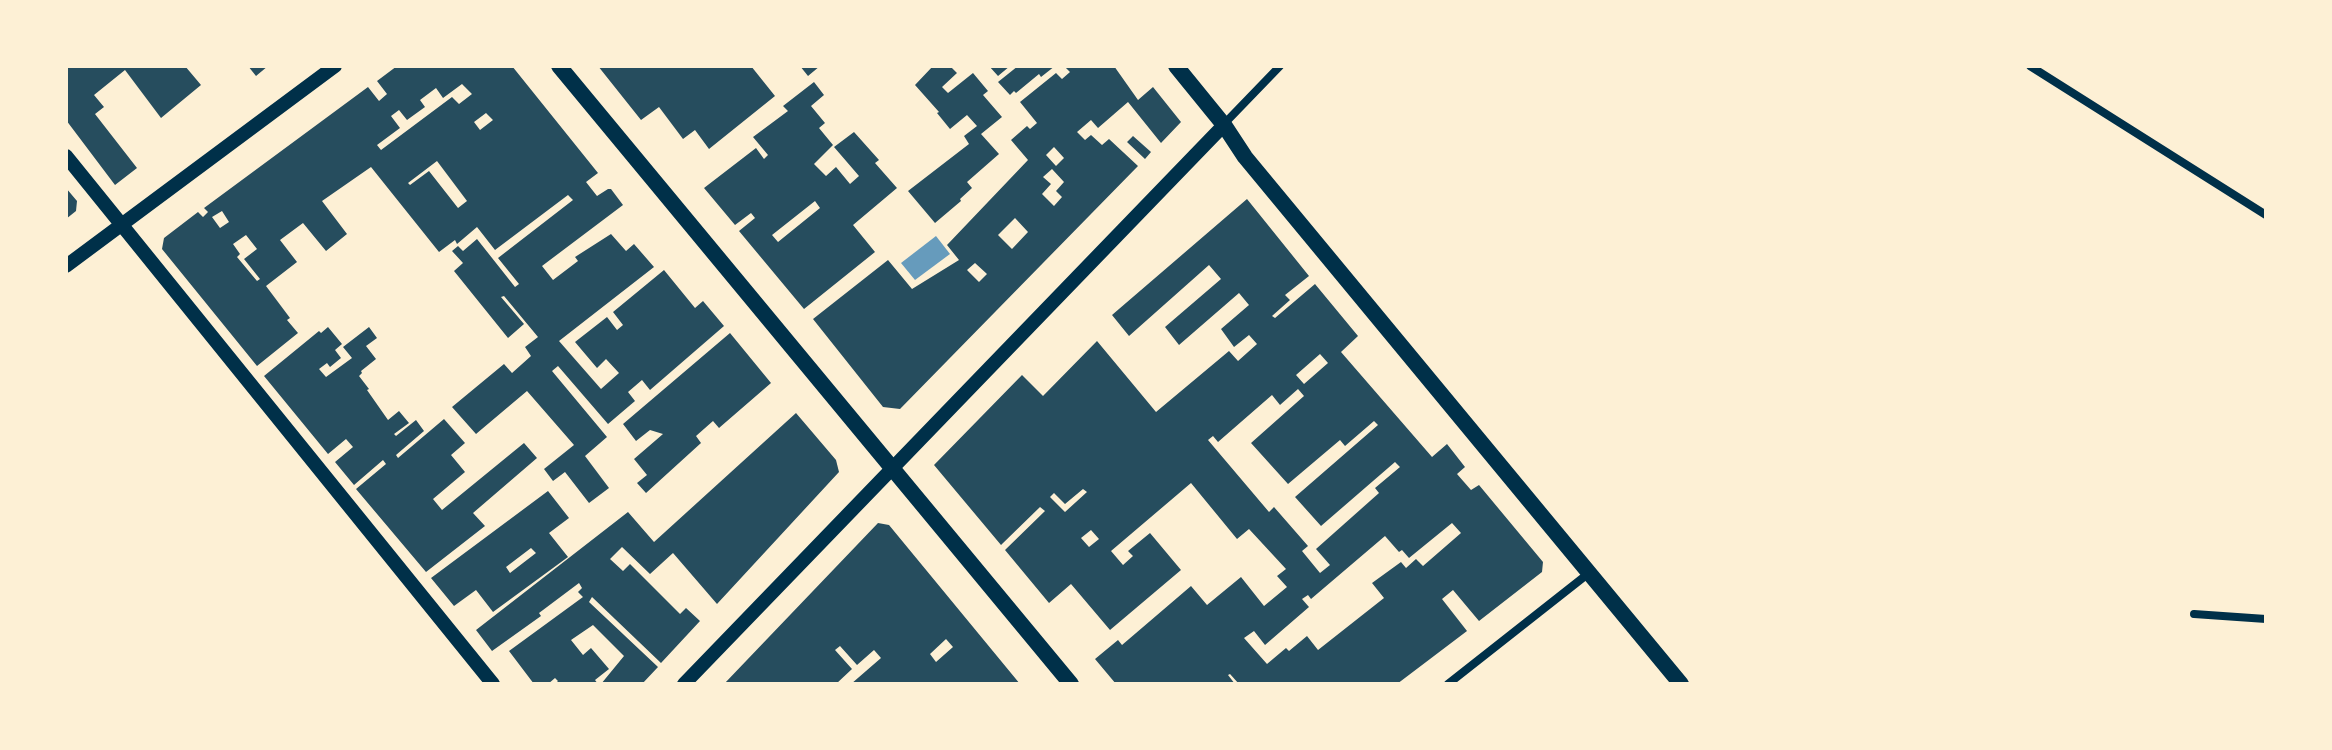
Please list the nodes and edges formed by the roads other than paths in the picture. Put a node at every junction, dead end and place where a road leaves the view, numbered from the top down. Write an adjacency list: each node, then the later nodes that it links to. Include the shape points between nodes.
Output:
1 (335, 66): 9 (street)
2 (559, 66): 11 (main road)
3 (1176, 66): 6 (main road)
4 (1280, 66): 6 (street)
5 (2030, 66): 8 (street)
6 (1224, 125): 11 (street); 12 (main road)
7 (66, 156): 9 (street)
8 (2266, 215)
9 (121, 226): 10 (street); 15 (street)
10 (66, 266)
11 (892, 468): 16 (street); 17 (main road)
12 (1589, 573): 18 (street); 19 (main road)
13 (2194, 614): 14 (street)
14 (2266, 619)
15 (493, 684)
16 (684, 684)
17 (1071, 684)
18 (1448, 684)
19 (1681, 684)

